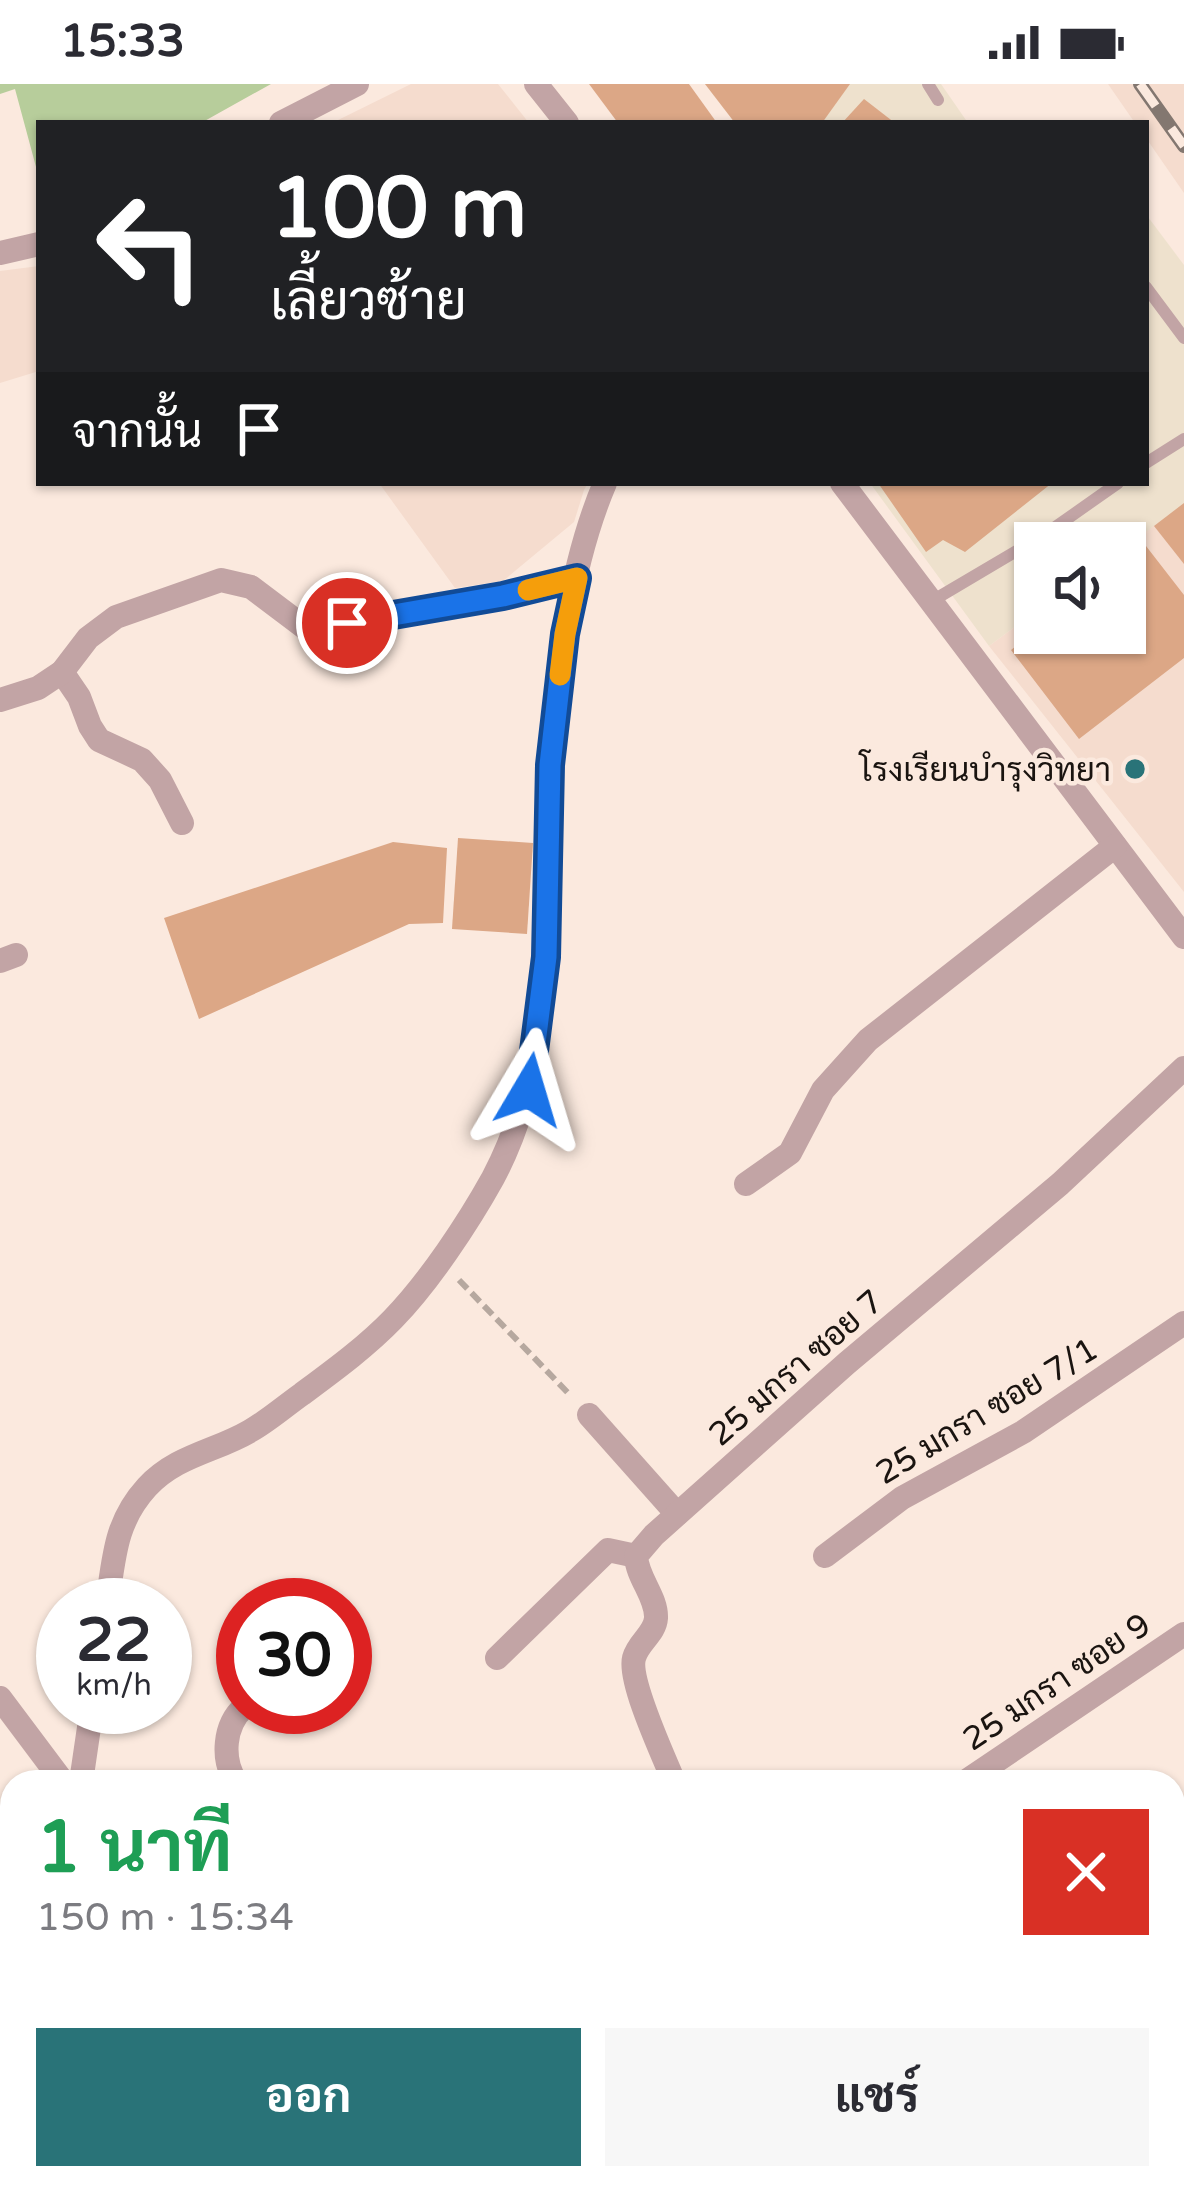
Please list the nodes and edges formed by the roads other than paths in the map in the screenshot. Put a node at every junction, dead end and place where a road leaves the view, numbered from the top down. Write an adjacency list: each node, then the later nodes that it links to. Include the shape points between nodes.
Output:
1 (357, 84): 5 (street)
2 (536, 84): 6 (street)
3 (928, 84): 4 (lane)
4 (938, 100)
5 (287, 120)
6 (565, 120)
7 (36, 245): 8 (street)
8 (0, 253)
9 (1149, 291): 10 (lane)
10 (1184, 338)
11 (1184, 439): 12 (lane)
12 (1149, 461)
13 (603, 486): 16 (street)
14 (844, 486): 17 (street)
15 (1114, 486): 17 (lane)
16 (577, 578): 18 (street, via 308,630 251,586 221,580 116,616); 30 (street, via 550,765 546,957 529,1090 495,1175 394,1319 250,1431 172,1465 146,1489 119,1528)
17 (931, 602): 21 (street)
18 (62, 672): 19 (street); 20 (street, via 99,740 142,760)
19 (0, 700)
20 (182, 823)
21 (1115, 846): 22 (street); 24 (street, via 868,1040 823,1090 790,1153)
22 (1184, 937)
23 (1184, 1068): 27 (street, 25 มกรา ซอย 7)
24 (746, 1184)
25 (1184, 1323): 29 (street, 25 มกรา ซอย 7/1, via 1023,1432 902,1498)
26 (589, 1415): 27 (street)
27 (677, 1514): 28 (street, 25 มกรา ซอย 7)
28 (636, 1556): 32 (street, via 608,1550); 41 (street, via 657,1612 632,1661)
29 (826, 1556)
30 (111, 1578)
31 (1184, 1634): 42 (street, 25 มกรา ซอย 9)
32 (496, 1658)
33 (0, 1699): 34 (street)
34 (24, 1730): 37 (street); 38 (street)
35 (88, 1734): 39 (street)
36 (228, 1734): 40 (street)
37 (0, 1745)
38 (54, 1770)
39 (83, 1770)
40 (230, 1770)
41 (669, 1770)
42 (983, 1770)

